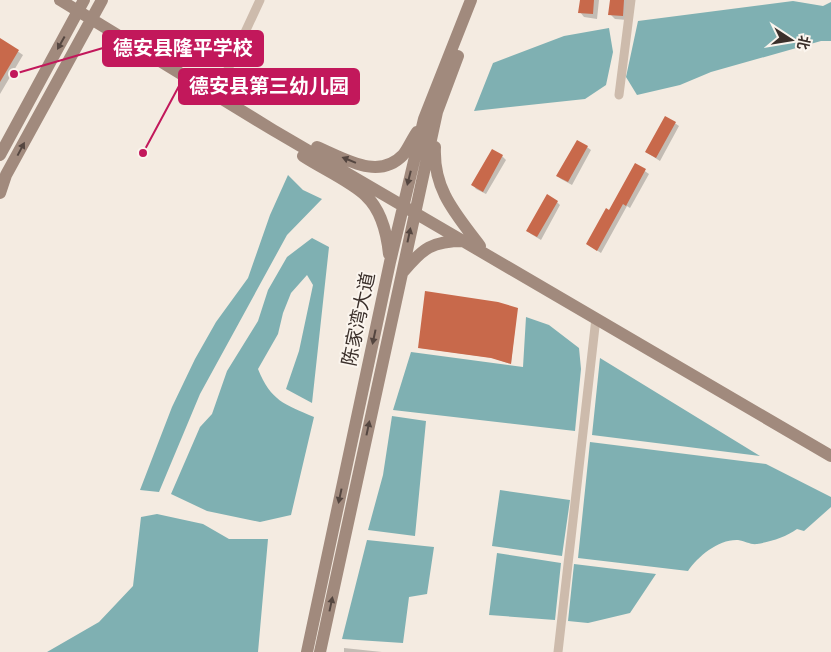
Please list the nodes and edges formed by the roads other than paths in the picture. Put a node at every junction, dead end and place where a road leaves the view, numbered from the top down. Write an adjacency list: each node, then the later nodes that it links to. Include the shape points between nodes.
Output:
1 (60, 0): 7 (main road)
2 (102, 0): 8 (main road)
3 (260, 0): 9 (street)
4 (471, 0): 12 (main road, 陈家湾大道)
5 (479, 0): 11 (main road, 陈家湾大道)
6 (631, 0): 10 (street)
7 (81, 5): 8 (main road); 14 (main road, one-way to 14)
8 (91, 18): 9 (main road); 15 (main road, one-way to 8, via 6,175)
9 (216, 95): 13 (main road)
10 (619, 95)
11 (437, 112): 17 (main road, 陈家湾大道); 19 (main road, via 434,162 437,177 446,202)
12 (424, 119): 13 (main road, one-way to 13, via 403,155 385,167 369,168); 16 (main road, 陈家湾大道, one-way to 16)
13 (273, 130): 16 (main road); 20 (main road, via 301,155 367,196 378,212 387,238)
14 (0, 156)
15 (0, 193)
16 (403, 204): 17 (main road); 20 (main road, 陈家湾大道)
17 (415, 211): 18 (main road); 21 (main road, 陈家湾大道, one-way to 17)
18 (466, 241): 19 (main road); 21 (main road, via 442,241 430,246 418,254)
19 (485, 252): 22 (main road)
20 (390, 262): 24 (main road, 陈家湾大道, one-way to 24)
21 (401, 274): 25 (main road, 陈家湾大道, one-way to 21)
22 (596, 318): 23 (main road); 26 (street)
23 (831, 456)
24 (307, 652)
25 (320, 652)
26 (558, 652)

